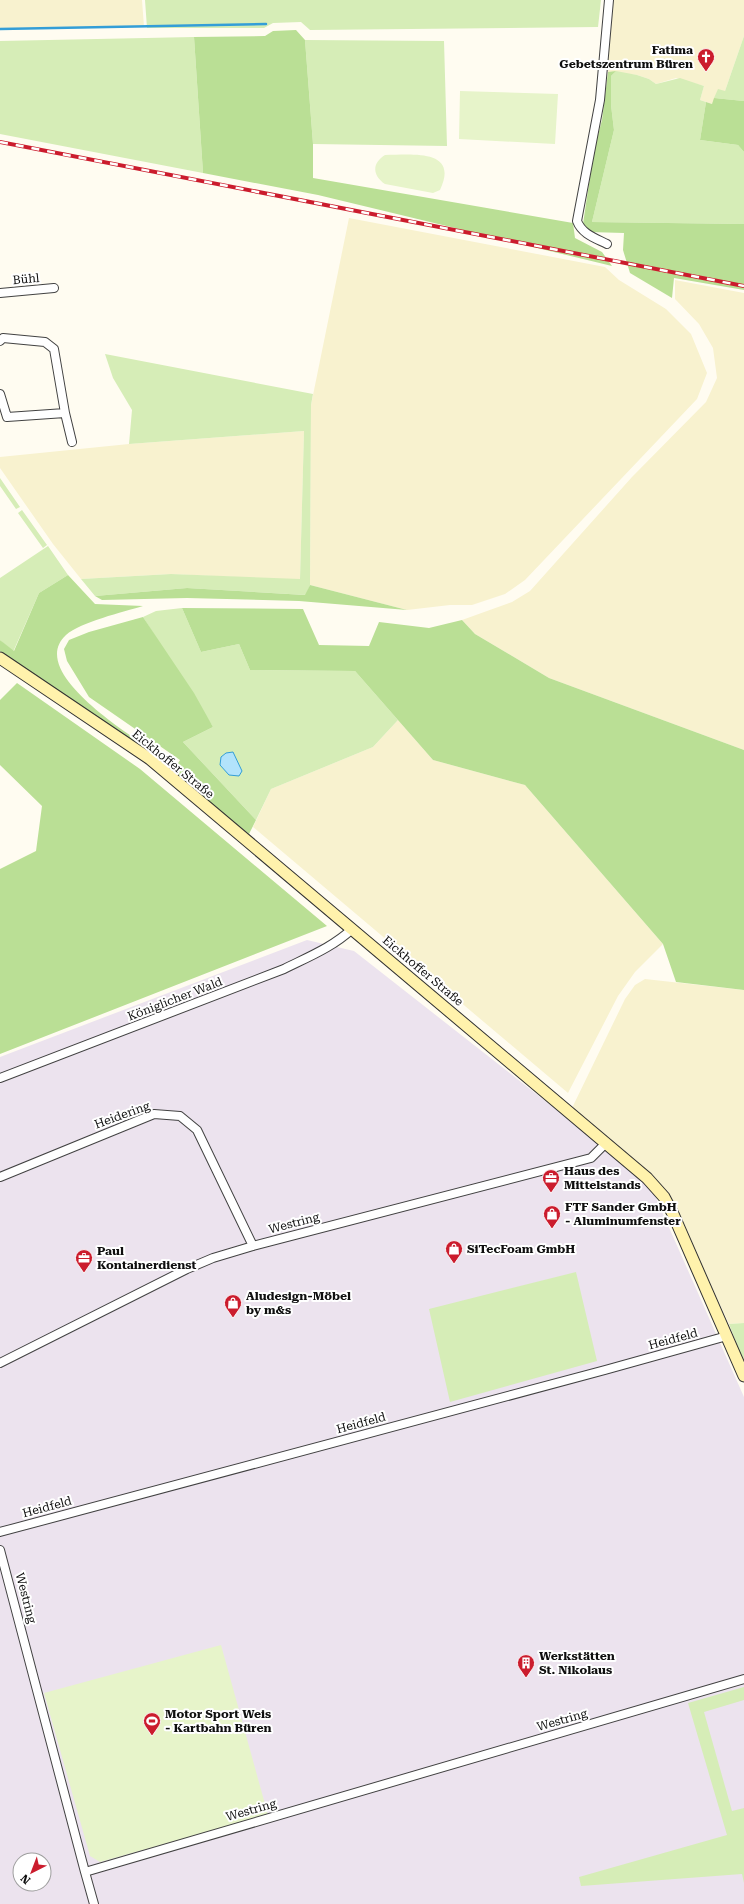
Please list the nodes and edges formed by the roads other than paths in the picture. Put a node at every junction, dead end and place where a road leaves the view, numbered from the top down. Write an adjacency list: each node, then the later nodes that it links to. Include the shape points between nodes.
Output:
1 (609, 0): 2 (street, via 600,100 577,221 587,234)
2 (607, 244)
3 (54, 288): 4 (street, Bühl)
4 (0, 293)
5 (0, 341): 7 (street, via 3,338 45,342 54,349)
6 (0, 394): 7 (street, via 7,417)
7 (65, 413): 8 (street)
8 (72, 442)
9 (0, 658): 10 (main road, Eickhoffer Straße, via 150,759)
10 (352, 929): 11 (street, Königlicher Wald, via 344,937 320,951 277,972); 12 (main road, Eickhoffer Straße)
11 (0, 1078)
12 (606, 1143): 14 (street, Westring, via 591,1158); 15 (main road, Eickhoffer Straße, via 647,1178 664,1198)
13 (0, 1177): 14 (street, Heidering, via 154,1114 180,1116 198,1130)
14 (253, 1246): 16 (street, Westring, via 186,1269)
15 (727, 1336): 17 (main road, Eickhoffer Straße); 18 (street, Heidfeld)
16 (0, 1363)
17 (744, 1376)
18 (0, 1532)
19 (0, 1550): 21 (street, Westring)
20 (744, 1679): 21 (street, Westring)
21 (85, 1872): 22 (street)
22 (94, 1904)

